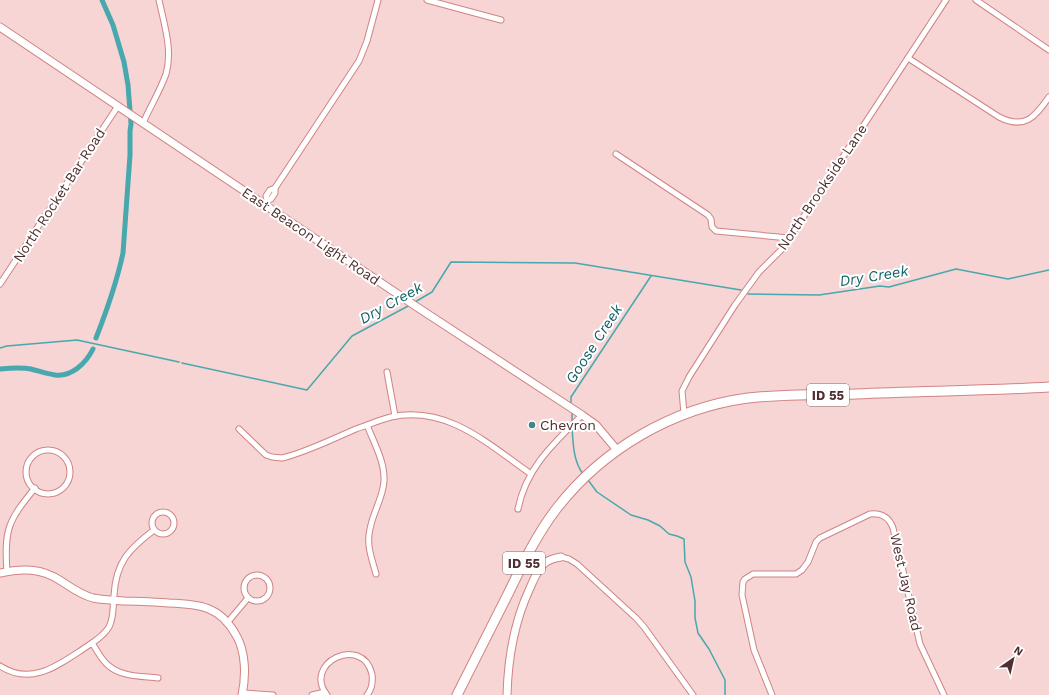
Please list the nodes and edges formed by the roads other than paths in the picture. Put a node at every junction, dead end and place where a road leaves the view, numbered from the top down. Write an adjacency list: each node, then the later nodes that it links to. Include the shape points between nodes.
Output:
1 (159, 0): 12 (street, via 168,44 168,62 161,86)
2 (378, 0): 14 (street, via 359,61 275,188 275,193)
3 (427, 0): 6 (street)
4 (946, 0): 9 (street, North Brookside Lane)
5 (976, 0): 8 (street)
6 (501, 20)
7 (0, 26): 11 (main road, East Beacon Light Road)
8 (1049, 50)
9 (908, 58): 10 (street, via 1008,122 1028,121 1037,114); 15 (street, North Brookside Lane)
10 (1049, 97)
11 (121, 108): 12 (main road, East Beacon Light Road); 16 (street, North Rocket Bar Road)
12 (142, 123): 14 (main road, East Beacon Light Road)
13 (616, 154): 15 (street, via 708,215 716,231)
14 (266, 202): 20 (main road, East Beacon Light Road, via 417,307)
15 (789, 238): 19 (street, North Brookside Lane, via 783,248 759,272 735,305 689,377 682,391)
16 (0, 284)
17 (387, 372): 21 (street)
18 (1049, 387): 19 (highway, ID 55, via 765,397 729,402)
19 (684, 414): 24 (highway, ID 55)
20 (582, 415): 24 (main road, East Beacon Light Road, via 596,425); 25 (street, via 550,448)
21 (395, 416): 22 (street); 25 (street, via 429,416 457,425)
22 (367, 425): 23 (street, via 289,456 277,458 260,451); 31 (street, via 384,473 382,495 368,536)
23 (239, 429)
24 (618, 450): 43 (highway, ID 55, via 576,486 545,525)
25 (531, 474): 27 (street)
26 (35, 488): 26 (street, via 29,484 26,477 26,470 34,455 41,450 49,449 66,458 71,473 64,487 49,495); 30 (street, via 18,509 9,527)
27 (518, 509)
28 (154, 530): 28 (street, via 152,519 157,514 165,512 171,516 174,526 170,532 163,535); 33 (street, via 133,547 123,560 116,580)
29 (561, 557): 44 (main road, via 542,566 522,604 509,656); 45 (street, via 577,564 636,618)
30 (3, 573): 33 (main road, via 23,569 40,571 84,595 101,600)
31 (376, 574)
32 (248, 598): 32 (street, via 243,589 247,579 259,575 265,577 270,583 271,590 267,598 262,601); 34 (street)
33 (114, 600): 34 (main road, via 192,604 212,611); 35 (street, via 110,626)
34 (227, 623): 38 (main road, via 238,638 242,650)
35 (92, 642): 36 (street, via 45,672 22,674); 37 (street, via 105,662 116,671)
36 (0, 666)
37 (158, 678)
38 (242, 694): 40 (street)
39 (326, 694): 41 (street); 42 (street, via 322,685 323,670 332,659 347,654 361,658 371,670 372,685)
40 (273, 695)
41 (312, 695)
42 (367, 695)
43 (457, 695)
44 (507, 695)
45 (693, 695)
46 (772, 695): 47 (street, West Jay Road, via 758,662 748,623 742,595 745,579 752,574 796,574 805,567 820,538 870,514 878,513 886,516 893,528 920,644)
47 (944, 695)

